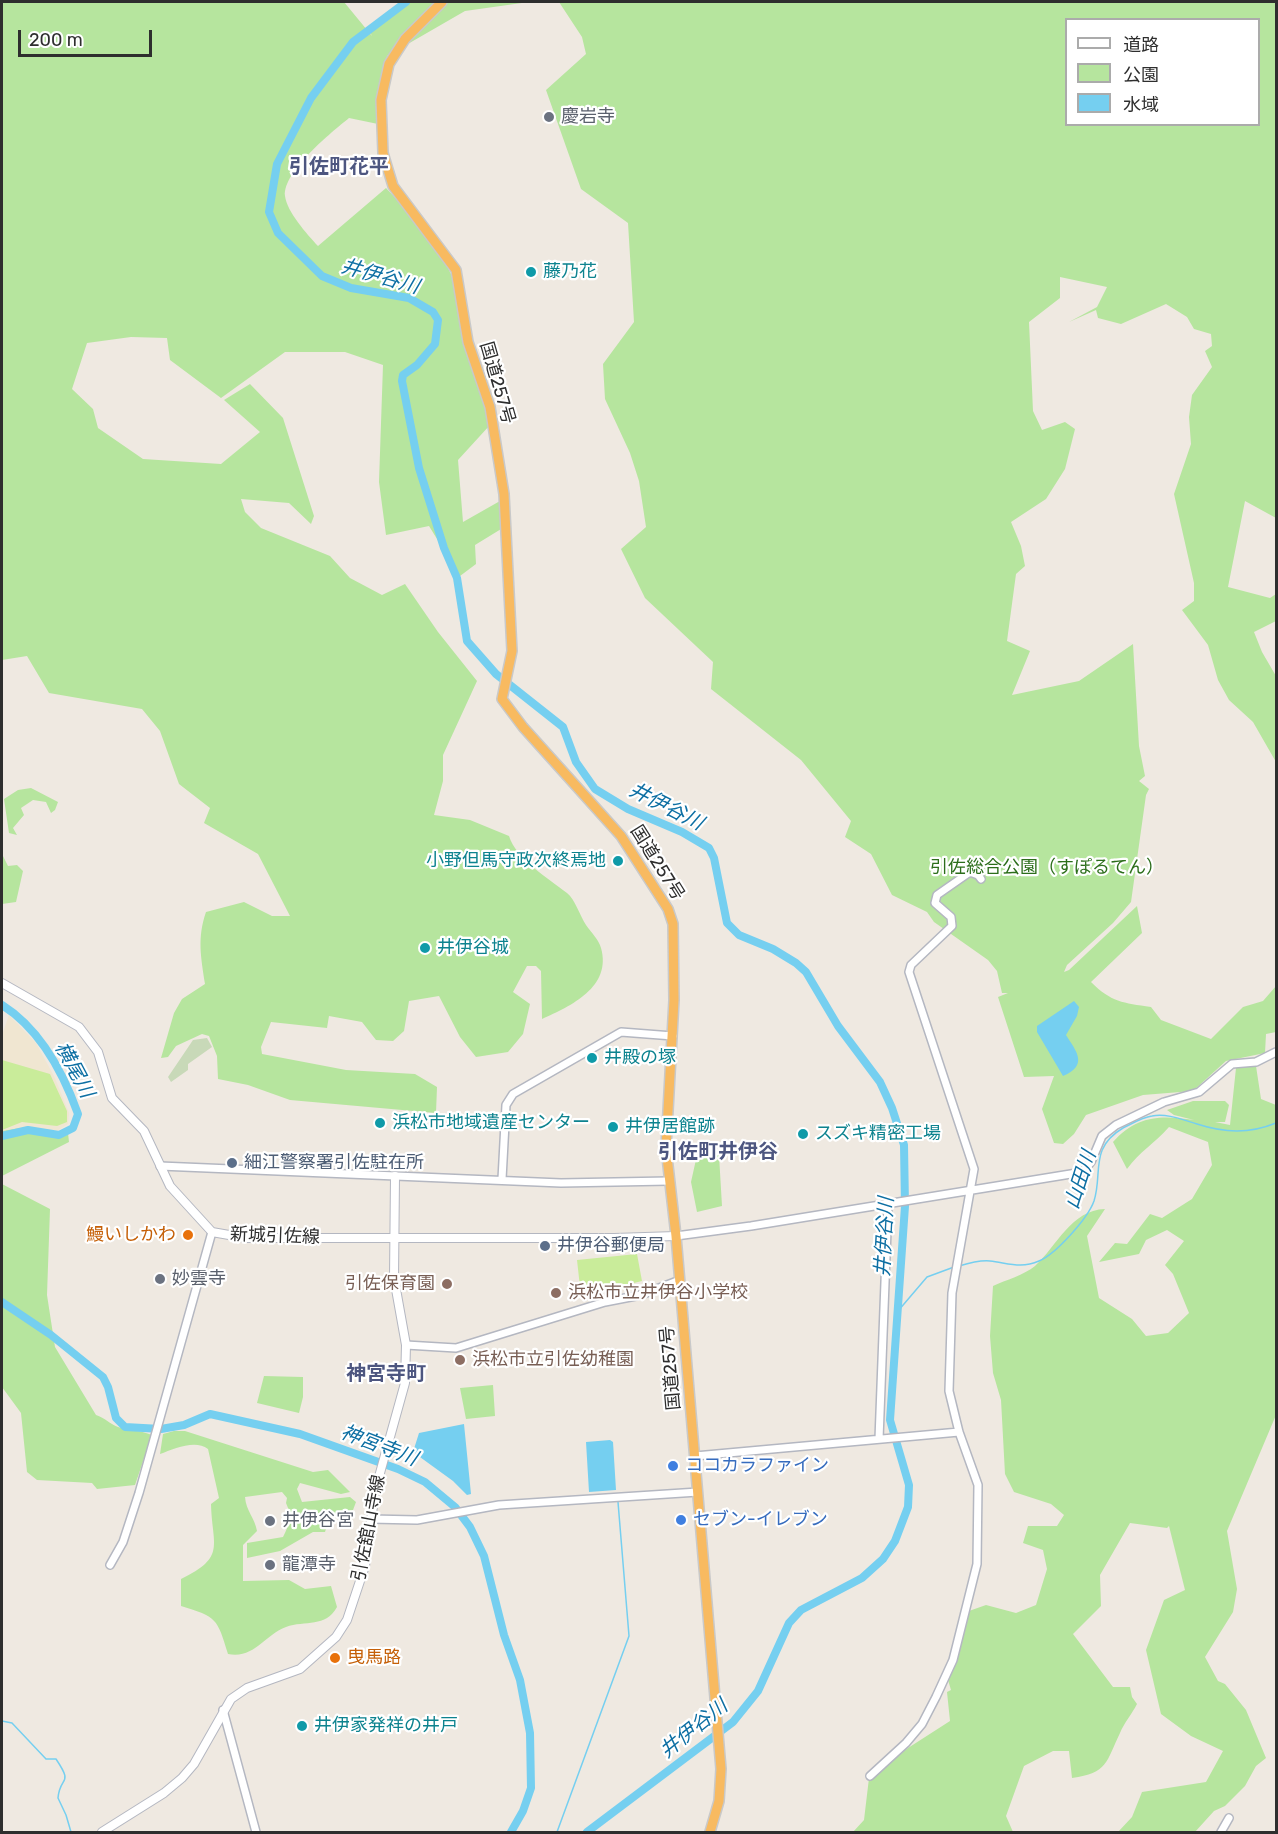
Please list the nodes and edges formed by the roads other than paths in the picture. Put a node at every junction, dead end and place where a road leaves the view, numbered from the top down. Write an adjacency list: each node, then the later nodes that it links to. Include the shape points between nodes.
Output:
1 (442, 2): 4 (highway, 国道257号, via 405,39 389,64 381,100 383,153 393,186 456,270 468,342 490,407 504,494 512,651 502,693 506,707 621,836 668,909 676,940)
2 (981, 879): 10 (street, via 970,872 937,895 935,903 951,917 952,926 911,965 909,972 973,1162)
3 (2, 982): 6 (main road, 新城引佐線, via 79,1027 91,1040 112,1098 144,1131)
4 (673, 1036): 8 (street, via 621,1032 513,1094 506,1105); 9 (highway, 国道257号, via 667,1137)
5 (1276, 1052): 10 (street, via 1256,1062 1232,1064 1199,1092 1164,1102 1116,1125 1102,1136 1083,1172)
6 (160, 1166): 7 (street); 12 (main road, 新城引佐線, via 170,1186)
7 (394, 1176): 8 (street); 14 (main road, 引佐舘山寺線)
8 (502, 1179): 9 (street, via 561,1183)
9 (669, 1180): 13 (highway, 国道257号)
10 (972, 1191): 11 (street); 17 (street, via 950,1313 949,1391)
11 (891, 1203): 13 (street); 18 (street)
12 (212, 1232): 14 (main road, 新城引佐線, via 246,1238); 22 (street, via 123,1542)
13 (676, 1236): 14 (main road, 新城引佐線); 15 (highway, 国道257号)
14 (394, 1238): 16 (main road, 引佐舘山寺線, via 394,1278)
15 (680, 1280): 16 (street, via 641,1295 605,1302 456,1348); 19 (highway, 国道257号)
16 (406, 1345): 21 (main road, 引佐舘山寺線, via 405,1383)
17 (959, 1432): 18 (street); 24 (street, via 973,1468 979,1499 977,1564 967,1611 952,1660 922,1724)
18 (881, 1439): 19 (street)
19 (695, 1456): 20 (highway, 国道257号)
20 (698, 1492): 21 (street, via 471,1509 417,1520); 28 (highway, 国道257号, via 719,1747 719,1801)
21 (370, 1519): 23 (main road, 引佐舘山寺線, via 361,1579 347,1620 336,1637 300,1669 247,1688)
22 (110, 1565)
23 (223, 1710): 26 (main road, 引佐舘山寺線, via 194,1764 182,1778); 27 (street)
24 (870, 1776)
25 (1229, 1818): 29 (street)
26 (102, 1833)
27 (256, 1833)
28 (710, 1833)
29 (1221, 1833)

